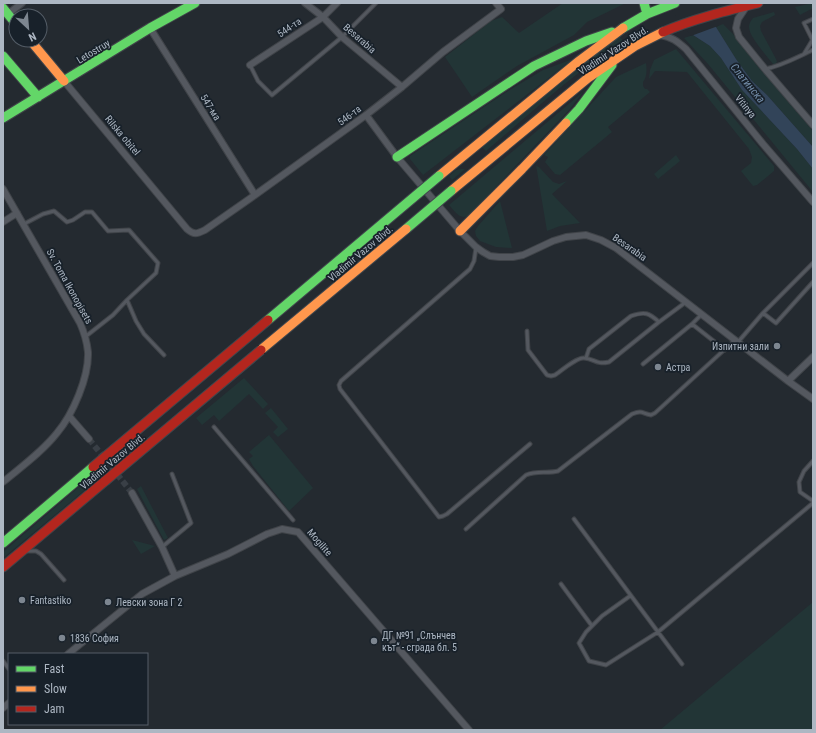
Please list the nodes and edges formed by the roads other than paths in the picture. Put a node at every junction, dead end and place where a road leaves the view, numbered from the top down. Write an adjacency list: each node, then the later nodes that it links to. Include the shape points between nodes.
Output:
1 (22, 3): 11 (street)
2 (195, 3): 15 (main road, Letostruy)
3 (305, 3): 13 (street, Besarabia)
4 (337, 3): 13 (street, 544-та)
5 (376, 3): 18 (lane)
6 (496, 3): 28 (street, 546-та, via 501,9 443,52)
7 (644, 3): 12 (main road)
8 (675, 3): 12 (main road, Vladimir Vazov Blvd.)
9 (758, 3): 10 (main road, Vladimir Vazov Blvd.)
10 (746, 6): 17 (main road, Vladimir Vazov Blvd.); 26 (street, via 736,28 739,37)
11 (6, 11)
12 (647, 14): 16 (main road, Vladimir Vazov Blvd.)
13 (323, 16): 18 (street, Besarabia); 25 (street, 544-та)
14 (813, 19): 19 (lane, via 804,23)
15 (150, 28): 27 (main road, Letostruy); 35 (street, 547-ма)
16 (622, 29): 33 (main road, via 586,41 524,72); 73 (main road, Vladimir Vazov Blvd., bridge, via 439,176)
17 (656, 34): 24 (main road, Vladimir Vazov Blvd.); 36 (street, Vitinya, via 676,40 686,50)
18 (342, 37): 25 (lane, via 272,95 258,81); 28 (street, Besarabia)
19 (813, 39): 22 (lane)
20 (37, 48): 27 (main road, Rilska obitel)
21 (813, 50): 22 (lane)
22 (804, 54): 26 (lane)
23 (3, 56): 29 (main road)
24 (617, 59): 41 (main road, via 579,108); 75 (main road, Vladimir Vazov Blvd., bridge, via 588,78 451,191)
25 (250, 65)
26 (765, 70): 32 (street)
27 (64, 81): 29 (main road, Letostruy); 40 (street, Rilska obitel, via 186,229 195,234)
28 (402, 87): 30 (street, 546-та)
29 (38, 97): 31 (main road, Letostruy)
30 (366, 115): 33 (street, Besarabia); 35 (street, 546-та)
31 (3, 118)
32 (813, 125)
33 (397, 157): 41 (street, Besarabia)
34 (3, 189): 37 (street, Sv. Toma Ikonopisets)
35 (255, 195): 40 (street, 546-та)
36 (813, 202)
37 (17, 213): 38 (street); 39 (street, Sv. Toma Ikonopisets)
38 (3, 222)
39 (24, 224): 45 (lane, via 54,210 67,222 85,212 92,212 108,231 129,230 158,263 156,273); 52 (street, Sv. Toma Ikonopisets, via 80,323)
40 (205, 230)
41 (460, 231): 42 (street, Besarabia)
42 (476, 247): 46 (street, Besarabia, via 490,256 507,258 523,255 566,237 586,235 616,248); 64 (lane, via 470,269 338,385 439,517 447,514)
43 (813, 263): 47 (lane)
44 (813, 282): 47 (lane, via 776,323)
45 (127, 300): 52 (lane, via 113,315); 55 (lane, via 144,334)
46 (686, 302): 48 (street, Besarabia); 49 (lane)
47 (763, 313): 53 (lane)
48 (702, 314): 50 (lane); 53 (street, Besarabia)
49 (659, 322): 57 (lane, via 609,362 603,364); 57 (lane, via 650,314 631,316 590,349)
50 (692, 324): 54 (lane); 58 (lane)
51 (527, 331): 57 (lane, via 528,350 546,375 555,375 579,358)
52 (85, 337): 61 (street, Sv. Toma Ikonopisets, via 88,352 87,368)
53 (737, 341): 54 (lane); 59 (street, Besarabia)
54 (725, 350): 72 (lane, via 655,413 651,415 643,411 632,414 558,471 532,472 526,475)
55 (164, 355)
56 (813, 357): 59 (street)
57 (586, 358)
58 (643, 364)
59 (788, 381): 60 (street, Besarabia)
60 (813, 399)
61 (69, 416): 63 (street); 67 (street, Sv. Toma Ikonopisets, via 57,434 40,451)
62 (214, 427): 71 (lane)
63 (89, 439)
64 (530, 444)
65 (813, 461): 69 (lane, via 799,482 800,492)
66 (172, 474): 74 (lane, via 191,522)
67 (4, 480)
68 (132, 493): 74 (street)
69 (813, 502): 82 (lane)
70 (574, 519): 80 (lane)
71 (293, 520)
72 (466, 528)
73 (3, 543)
74 (162, 547): 77 (street)
75 (22, 551): 76 (main road, Vladimir Vazov Blvd.); 78 (lane, via 36,551 41,554)
76 (3, 567)
77 (175, 576): 83 (street, Mogilite, via 142,594); 85 (street, Mogilite, via 282,529 298,532)
78 (64, 580)
79 (561, 584): 81 (lane)
80 (630, 596): 81 (lane); 82 (lane)
81 (592, 626): 82 (lane, via 579,643 590,661 606,665)
82 (658, 632): 84 (lane)
83 (69, 653)
84 (682, 664)
85 (469, 730)

